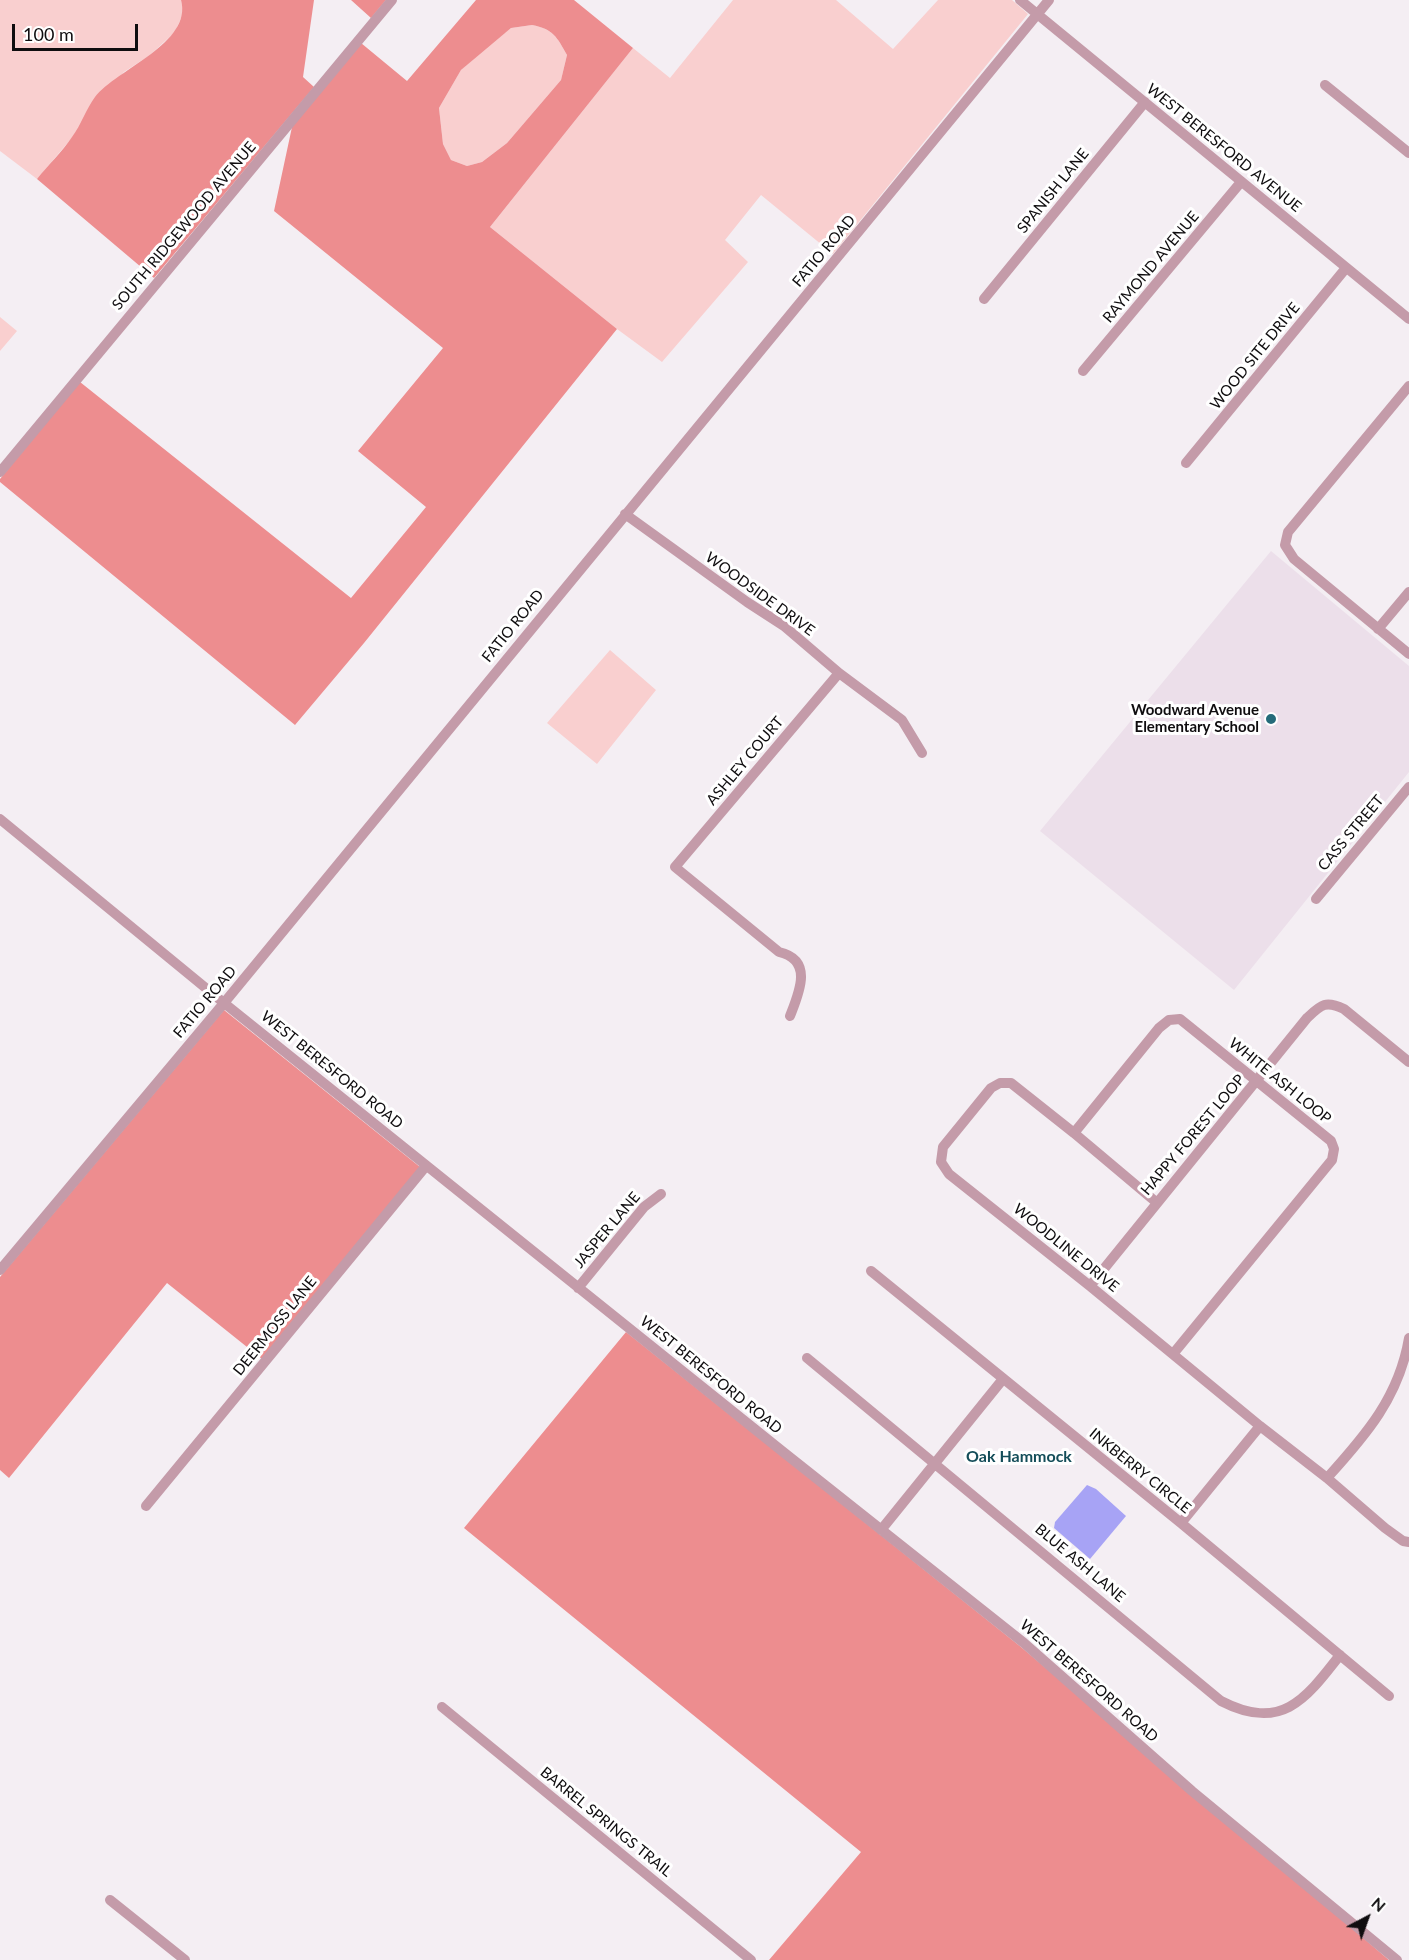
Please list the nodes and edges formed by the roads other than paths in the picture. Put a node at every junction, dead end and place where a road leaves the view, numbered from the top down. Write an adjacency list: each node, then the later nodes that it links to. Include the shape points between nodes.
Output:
1 (392, 0): 15 (street, SOUTH RIDGEWOOD AVENUE)
2 (1020, 0): 4 (street, WEST BERESFORD AVENUE)
3 (1049, 0): 4 (street, FATIO ROAD)
4 (1037, 14): 6 (street, WEST BERESFORD AVENUE); 16 (street, FATIO ROAD)
5 (1325, 85): 7 (street)
6 (1145, 102): 8 (street, WEST BERESFORD AVENUE); 10 (street, SPANISH LANE)
7 (1409, 153)
8 (1241, 182): 9 (street, WEST BERESFORD AVENUE); 12 (street, RAYMOND AVENUE)
9 (1346, 268): 11 (street, WEST BERESFORD AVENUE); 14 (street, WOOD SITE DRIVE)
10 (984, 299)
11 (1409, 319)
12 (1083, 371)
13 (1409, 386): 18 (street, via 1288,531 1285,544 1294,559)
14 (1186, 463)
15 (0, 472)
16 (626, 514): 20 (street, WOODSIDE DRIVE, via 784,626); 25 (street, FATIO ROAD)
17 (1409, 592): 18 (street)
18 (1378, 629): 19 (street)
19 (1409, 654)
20 (839, 673): 21 (street, WOODSIDE DRIVE, via 902,720); 26 (street, ASHLEY COURT, via 675,867 780,952 798,961 802,981)
21 (922, 753)
22 (1409, 787): 24 (street, CASS STREET)
23 (0, 819): 25 (street, WEST BERESFORD ROAD)
24 (1316, 899)
25 (224, 1003): 30 (street, WEST BERESFORD ROAD); 33 (street, FATIO ROAD)
26 (790, 1016)
27 (1409, 1062): 28 (street, HAPPY FOREST LOOP, via 1332,1003 1320,1006 1307,1018)
28 (1257, 1081): 29 (street, WHITE ASH LOOP, via 1191,1026 1180,1019 1169,1020); 32 (street, HAPPY FOREST LOOP); 38 (street, WHITE ASH LOOP, via 1331,1141 1332,1160)
29 (1074, 1133): 32 (street, WOODLINE DRIVE); 35 (street, WOODLINE DRIVE, via 1011,1083 1000,1083 991,1088 944,1147 941,1162 949,1174)
30 (426, 1166): 36 (street, WEST BERESFORD ROAD); 44 (street, DEERMOSS LANE)
31 (661, 1194): 36 (street, JASPER LANE, via 644,1207)
32 (1156, 1202): 35 (street, HAPPY FOREST LOOP)
33 (0, 1270)
34 (871, 1271): 40 (street, INKBERRY CIRCLE)
35 (1090, 1286): 38 (street, WOODLINE DRIVE)
36 (578, 1288): 46 (street, WEST BERESFORD ROAD)
37 (1409, 1343): 43 (street, via 1388,1401 1373,1425)
38 (1173, 1354): 41 (street, WOODLINE DRIVE)
39 (807, 1358): 42 (street, BLUE ASH LANE)
40 (1003, 1379): 42 (street); 45 (street, INKBERRY CIRCLE)
41 (1260, 1426): 43 (street, WOODLINE DRIVE); 45 (street)
42 (934, 1464): 46 (street); 48 (street, BLUE ASH LANE, via 1221,1701 1239,1711 1268,1713 1305,1698)
43 (1327, 1478): 47 (street, WOODLINE DRIVE, via 1385,1528)
44 (146, 1506)
45 (1181, 1523): 48 (street, INKBERRY CIRCLE)
46 (881, 1530): 54 (street, WEST BERESFORD ROAD, via 1024,1643 1192,1791)
47 (1409, 1542)
48 (1340, 1655): 49 (street, INKBERRY CIRCLE)
49 (1389, 1696)
50 (442, 1707): 53 (street, BARREL SPRINGS TRAIL)
51 (110, 1900): 52 (street)
52 (185, 1960)
53 (751, 1960)
54 (1397, 1960)

